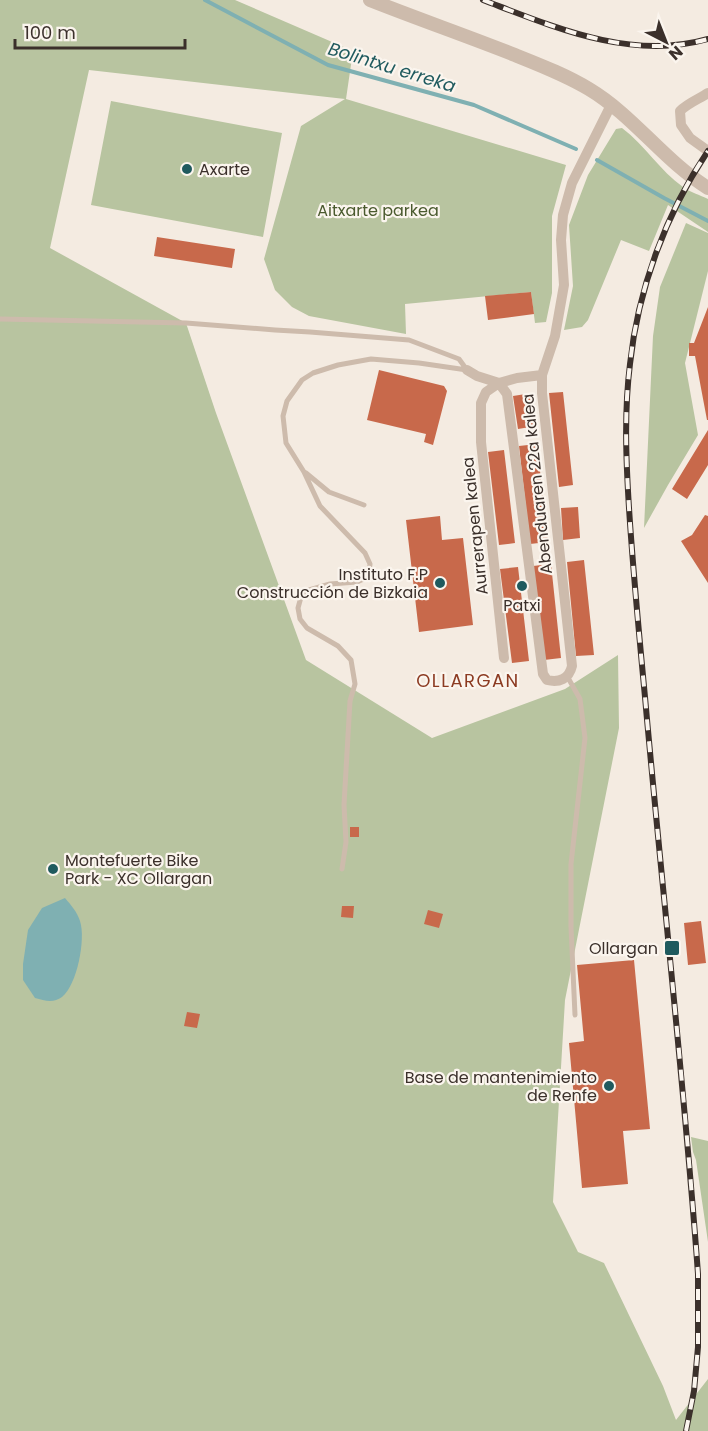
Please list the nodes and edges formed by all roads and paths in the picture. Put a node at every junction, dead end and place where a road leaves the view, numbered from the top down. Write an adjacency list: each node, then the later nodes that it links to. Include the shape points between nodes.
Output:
1 (370, 0): 3 (street, via 555,71)
2 (708, 93): 4 (street, via 686,105 681,111 681,125 690,138)
3 (611, 105): 5 (street); 8 (street, Abenduaren 22a kalea, via 572,183 563,215 564,285 555,336)
4 (708, 151)
5 (708, 188)
6 (0, 319): 7 (lane, via 186,323 409,340 459,359)
7 (467, 370): 9 (street); 10 (lane, via 371,359 313,373 302,380 287,401 283,416 286,442)
8 (542, 375): 9 (street); 13 (street, Abenduaren 22a kalea, via 572,666)
9 (499, 383): 12 (street, Aurrerapen kalea, via 486,392 481,402); 13 (street, via 507,394 543,674 553,682)
10 (304, 472): 11 (lane, via 329,492); 14 (lane, via 320,506 370,564 366,578 309,590 298,608 307,628 338,646 351,660 355,684 350,701)
11 (364, 505)
12 (504, 658)
13 (567, 676): 15 (lane, via 580,699 585,738 571,864)
14 (342, 868)
15 (576, 1015)

